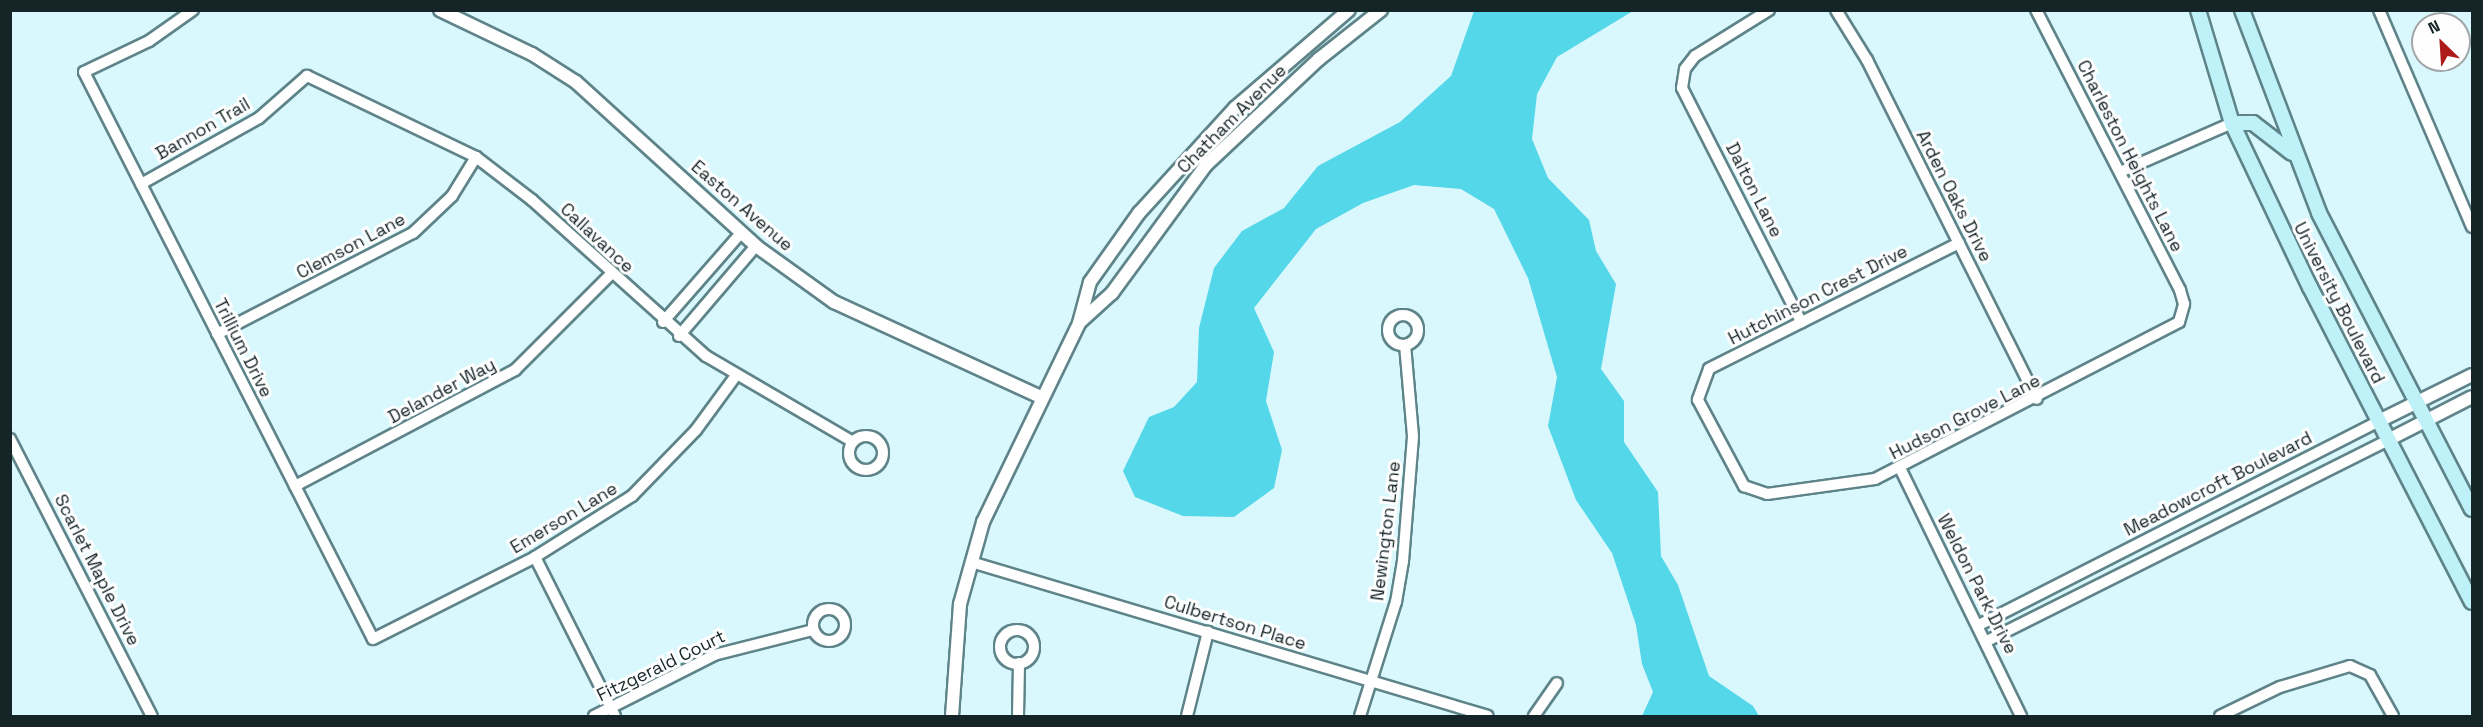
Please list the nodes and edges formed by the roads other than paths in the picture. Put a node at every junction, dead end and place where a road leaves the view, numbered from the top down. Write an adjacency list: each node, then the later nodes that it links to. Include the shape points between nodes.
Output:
1 (192, 10): 16 (street, Trillium Drive, via 149,41 84,72)
2 (440, 10): 18 (street, Easton Avenue, via 532,54 576,82)
3 (1349, 10): 25 (street, Chatham Avenue, via 1234,108 1139,213 1090,282)
4 (1381, 10): 25 (street, Chatham Avenue, via 1319,59 1206,165 1112,293)
5 (1769, 10): 24 (street, Dalton Lane, via 1695,56 1683,73 1686,100)
6 (1836, 10): 19 (street, Arden Oaks Drive)
7 (2036, 10): 15 (street, Charleston Heights Lane)
8 (2198, 10): 12 (main road, University Boulevard)
9 (2242, 10): 13 (main road, University Boulevard)
10 (2379, 10): 17 (street)
11 (307, 76): 14 (street, Callavance); 16 (street, Bannon Trail, via 260,118)
12 (2232, 123): 13 (main road, via 2253,123); 15 (street); 35 (main road, University Boulevard)
13 (2294, 154): 34 (main road, University Boulevard)
14 (476, 157): 21 (street, Callavance, via 532,200); 26 (street, Clemson Lane, via 452,196 413,233)
15 (2120, 172): 22 (street, Charleston Heights Lane, via 2183,298)
16 (141, 184): 26 (street, Trillium Drive)
17 (2472, 226)
18 (741, 233): 20 (street, Easton Avenue); 23 (street)
19 (1959, 243): 24 (street, Hutchinson Crest Drive); 33 (street, Arden Oaks Drive)
20 (756, 246): 27 (street); 31 (street, Easton Avenue, via 834,302)
21 (611, 274): 23 (street, Callavance); 43 (street, Delander Way, via 515,370)
22 (2180, 320): 33 (street, Hudson Grove Lane, via 2166,333)
23 (663, 322): 27 (street, Callavance)
24 (1801, 322): 44 (street, Hutchinson Crest Drive, via 1719,363 1700,384 1702,411 1735,477)
25 (1079, 323): 31 (street, Chatham Avenue)
26 (217, 334): 43 (street, Trillium Drive)
27 (679, 336): 30 (street, Callavance)
28 (1405, 345): 55 (street, Newington Lane, via 1413,436 1405,539 1396,602)
29 (2472, 375): 34 (street, Meadowcroft Boulevard)
30 (735, 377): 39 (street, Callavance); 46 (street, Emerson Lane, via 681,447 632,496)
31 (1041, 397): 47 (street, Chatham Avenue, via 983,522)
32 (2472, 397): 36 (street, Meadowcroft Boulevard)
33 (2037, 399): 42 (street, Hudson Grove Lane)
34 (2415, 403): 35 (street, Meadowcroft Boulevard); 36 (main road, University Boulevard)
35 (2379, 421): 38 (main road, University Boulevard); 49 (street, Meadowcroft Boulevard)
36 (2424, 421): 38 (street, Meadowcroft Boulevard); 45 (main road, University Boulevard)
37 (10, 439): 40 (street, Scarlet Maple Drive)
38 (2388, 440): 48 (main road, University Boulevard); 53 (street, Meadowcroft Boulevard)
39 (853, 442)
40 (21, 460): 41 (street); 58 (street, Scarlet Maple Drive)
41 (10, 465)
42 (1900, 468): 44 (street, Hudson Grove Lane, via 1839,488 1767,494); 49 (street, Weldon Park Drive)
43 (295, 486): 52 (street, Trillium Drive)
44 (1749, 489)
45 (2472, 509)
46 (535, 557): 52 (street, Emerson Lane); 57 (street)
47 (971, 562): 51 (street, Culbertson Place); 60 (street, Chatham Avenue, via 960,604)
48 (2472, 602)
49 (1979, 625): 53 (street, Weldon Park Drive)
50 (813, 630): 57 (street, Fitzgerald Court, via 714,655)
51 (1208, 632): 55 (street, Culbertson Place); 62 (street)
52 (373, 639)
53 (1987, 641): 66 (street, Weldon Park Drive)
54 (1019, 663): 61 (street)
55 (1370, 681): 63 (street, Newington Lane); 64 (street, Culbertson Place)
56 (1557, 683): 65 (street)
57 (612, 712): 59 (street, Fitzgerald Court)
58 (152, 717)
59 (594, 717)
60 (952, 717)
61 (1018, 717)
62 (1187, 717)
63 (1360, 717)
64 (1488, 717)
65 (1534, 717)
66 (2021, 717)
67 (2220, 717): 68 (street, via 2297,681 2359,667 2374,681)
68 (2392, 717)

